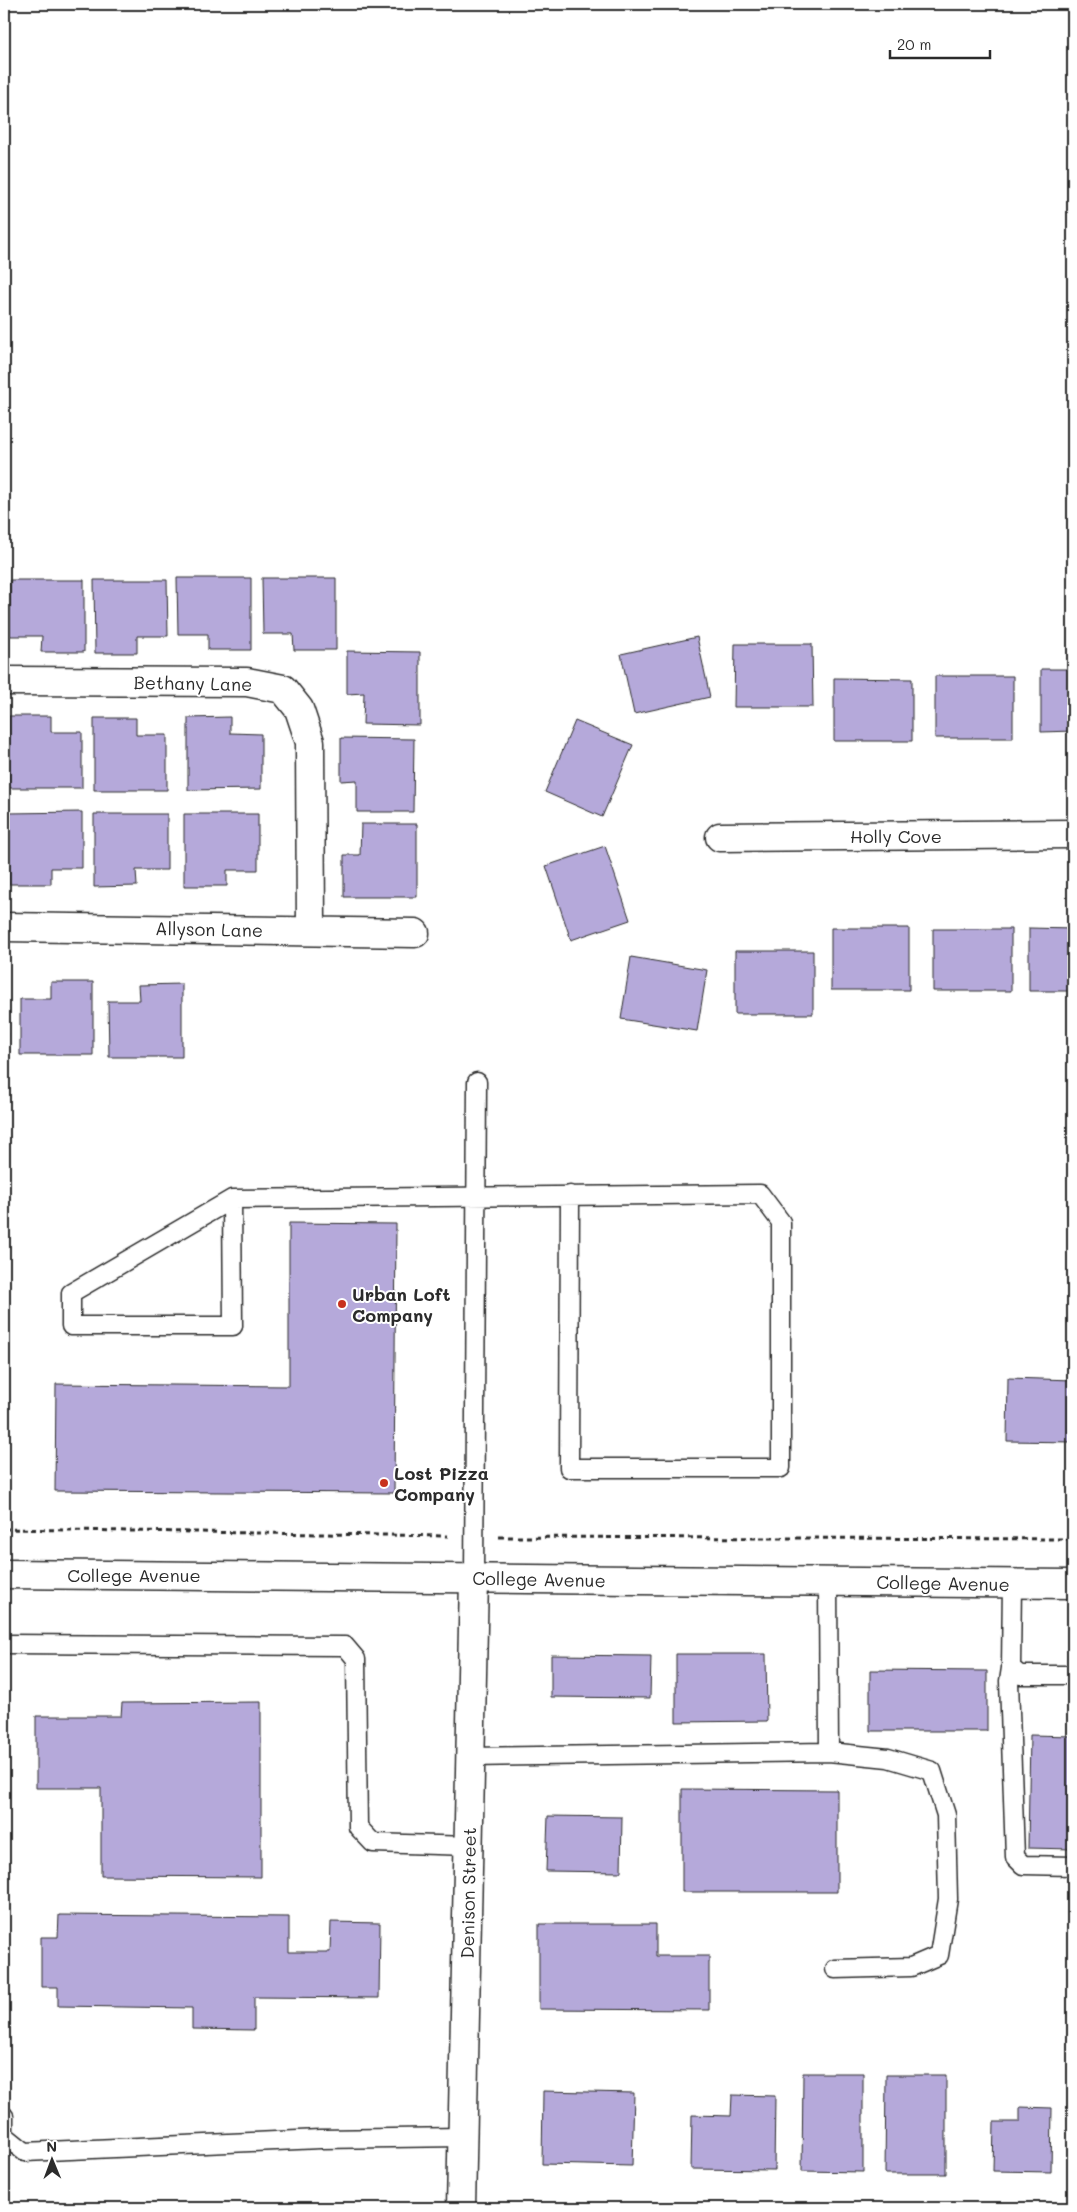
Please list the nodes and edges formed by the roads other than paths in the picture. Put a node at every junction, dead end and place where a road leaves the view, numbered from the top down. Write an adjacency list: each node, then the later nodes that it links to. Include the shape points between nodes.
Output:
1 (4, 681): 5 (street, Bethany Lane, via 247,682 283,689 299,709 310,742)
2 (1073, 834): 3 (street, Holly Cove)
3 (720, 837)
4 (4, 927): 5 (street, Allyson Lane)
5 (311, 930): 6 (street, Allyson Lane)
6 (415, 932)
7 (477, 1082): 9 (lane)
8 (570, 1195): 8 (lane, via 760,1194 781,1222 781,1468 570,1468); 9 (lane)
9 (476, 1197): 10 (lane); 12 (lane)
10 (232, 1199): 10 (lane, via 233,1326 70,1326 71,1293)
11 (4, 1574): 12 (street, College Avenue)
12 (474, 1578): 13 (street, College Avenue); 20 (street, Denison Street)
13 (828, 1582): 14 (street, College Avenue); 19 (lane)
14 (1012, 1583): 15 (street, College Avenue); 17 (lane)
15 (1073, 1584)
16 (4, 1644): 21 (lane, via 345,1646 356,1659 358,1827 373,1843)
17 (1011, 1668): 18 (lane, via 1020,1675); 22 (lane, via 1015,1857 1023,1864)
18 (1073, 1675)
19 (830, 1752): 20 (lane); 23 (lane, via 888,1758 932,1771 947,1824 948,1899 939,1955 911,1967)
20 (470, 1757): 21 (street, Denison Street)
21 (469, 1846): 25 (street, Denison Street)
22 (1073, 1866)
23 (835, 1969)
24 (4, 2116): 25 (lane, via 4,2135 24,2152 320,2139)
25 (463, 2137): 26 (street, Denison Street)
26 (461, 2208)

